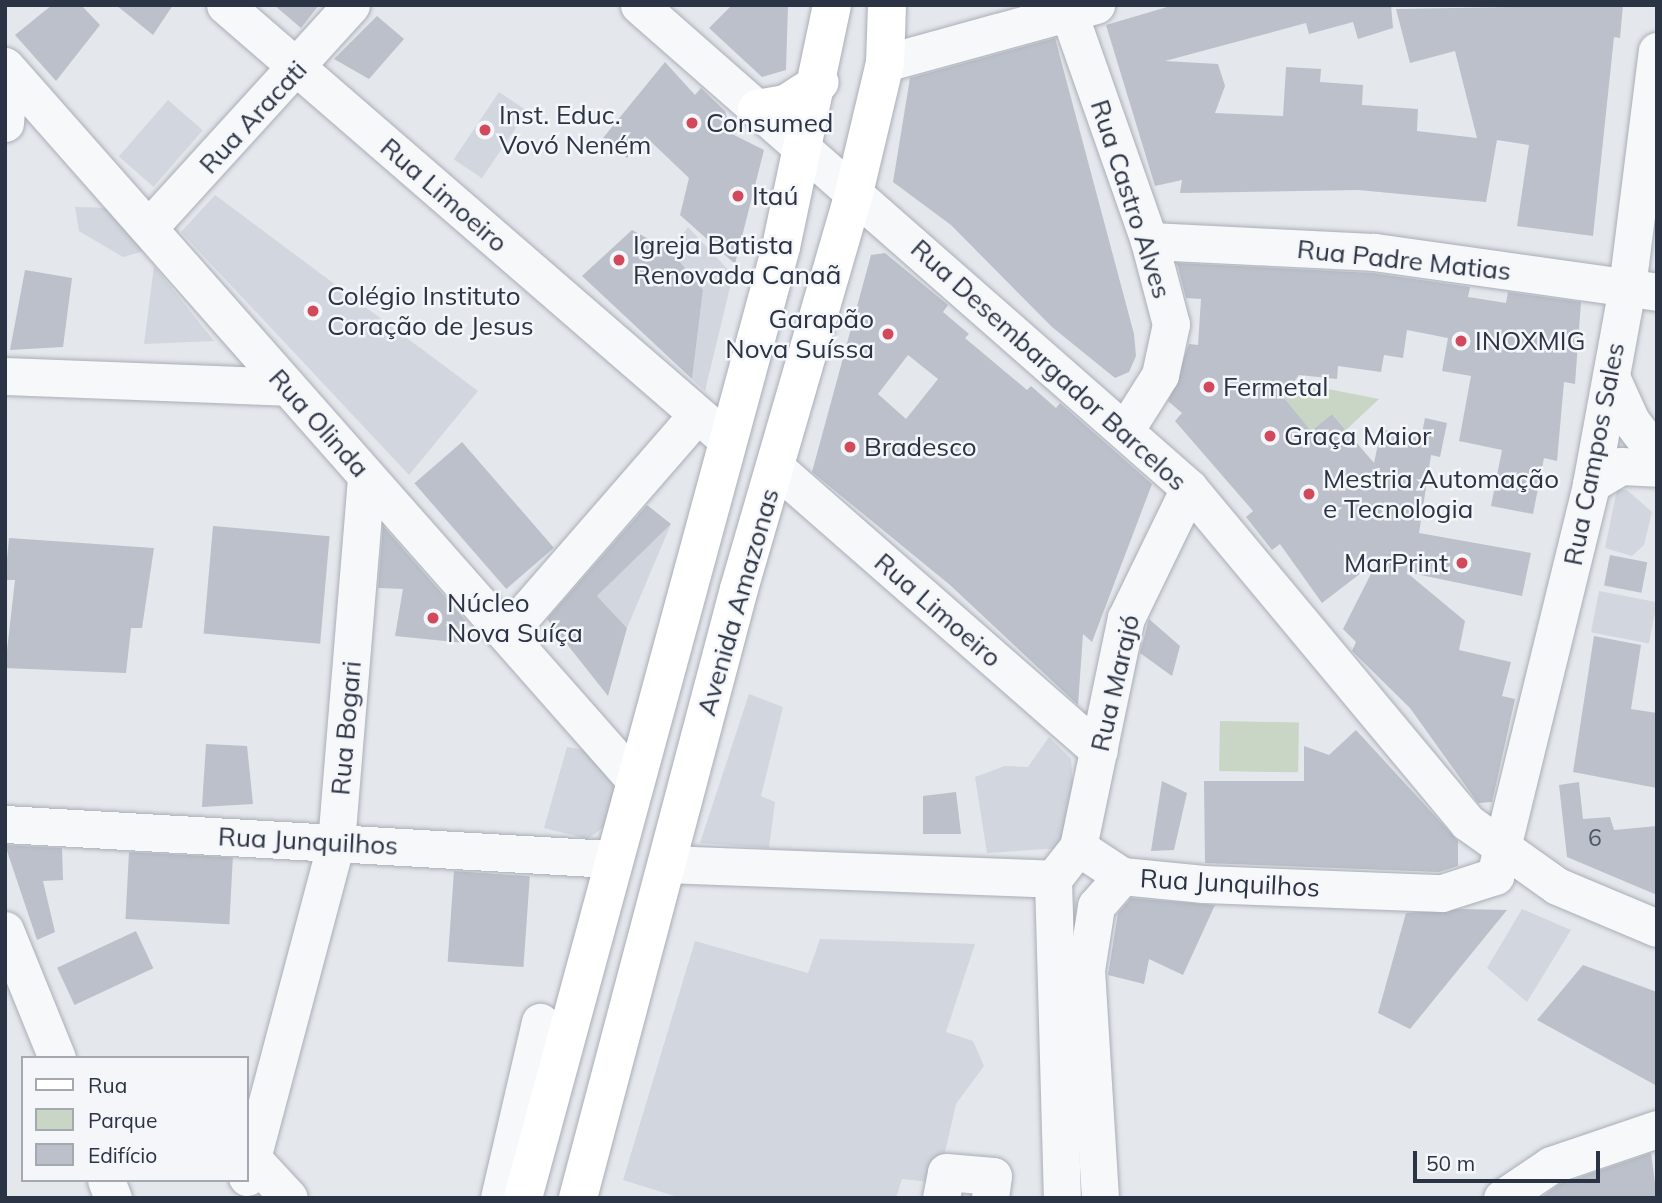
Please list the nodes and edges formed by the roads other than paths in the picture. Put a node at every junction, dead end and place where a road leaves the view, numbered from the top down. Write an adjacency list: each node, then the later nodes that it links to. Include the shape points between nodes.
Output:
1 (225, 5): 10 (street, Rua Limoeiro)
2 (351, 5): 10 (street, Rua Aracati)
3 (639, 5): 12 (street, Rua Desembargador Barcelos)
4 (832, 5): 11 (main road, Avenida Amazonas)
5 (887, 5): 8 (main road, Avenida Amazonas)
6 (1077, 8): 8 (street); 17 (street, Rua Castro Alves)
7 (1657, 51): 18 (street, Rua Campos Sales)
8 (885, 63): 15 (main road, Avenida Amazonas)
9 (7, 69): 13 (street); 16 (street, Rua Olinda)
10 (298, 69): 16 (street, Rua Aracati); 22 (street, Rua Limoeiro)
11 (820, 82): 12 (main road, via 786,104); 14 (main road, Avenida Amazonas)
12 (757, 109): 14 (street, Rua Desembargador Barcelos)
13 (5, 123)
14 (805, 152): 15 (street, Rua Desembargador Barcelos); 24 (main road, Avenida Amazonas)
15 (854, 193): 23 (street, Rua Desembargador Barcelos); 26 (main road, Avenida Amazonas)
16 (151, 225): 21 (street, Rua Olinda)
17 (1149, 241): 18 (street, Rua Padre Matias, via 1374,253); 23 (street, Rua Castro Alves, via 1171,324 1160,375)
18 (1642, 290): 20 (street, Rua Campos Sales)
19 (5, 376): 21 (street)
20 (1612, 377): 25 (street, via 1631,421); 29 (street, Rua Campos Sales)
21 (286, 387): 28 (street, Rua Olinda)
22 (697, 415): 24 (street, Rua Limoeiro); 31 (street)
23 (1126, 429): 30 (street, Rua Desembargador Barcelos)
24 (726, 439): 33 (main road, Avenida Amazonas)
25 (1657, 454)
26 (776, 468): 32 (street, Rua Limoeiro); 39 (main road, Avenida Amazonas)
27 (1657, 468): 29 (street, via 1621,466)
28 (366, 476): 31 (street, Rua Olinda); 35 (street, Rua Bogari)
29 (1591, 484): 37 (street, Rua Campos Sales)
30 (1189, 488): 32 (street, Rua Marajó, via 1126,618); 37 (street, Rua Desembargador Barcelos, via 1467,822)
31 (509, 631): 33 (street, Rua Olinda)
32 (1099, 751): 36 (street, Rua Marajó)
33 (633, 778): 38 (main road, Avenida Amazonas)
34 (5, 824): 35 (street, Rua Junquilhos)
35 (336, 843): 38 (street, Rua Junquilhos); 48 (street, Rua Bogari)
36 (1078, 848): 40 (street, Rua Junquilhos); 41 (street)
37 (1505, 852): 40 (street, Rua Junquilhos, via 1495,876 1442,893); 42 (street, Rua Desembargador Barcelos, via 1557,886)
38 (611, 859): 51 (main road, Avenida Amazonas)
39 (666, 864): 41 (street); 52 (main road, Avenida Amazonas)
40 (1122, 876): 46 (street, via 1096,906 1090,944)
41 (1053, 879): 55 (street)
42 (1657, 928)
43 (5, 930): 45 (street)
44 (540, 1022): 50 (street)
45 (56, 1056)
46 (1088, 1086): 55 (street); 56 (street)
47 (1657, 1129): 57 (street, via 1550,1165)
48 (248, 1172): 49 (street)
49 (289, 1198)
50 (499, 1198)
51 (523, 1198)
52 (579, 1198)
53 (941, 1198): 54 (street, via 946,1172 993,1176)
54 (990, 1198)
55 (1064, 1198)
56 (1100, 1198)
57 (1502, 1198)

